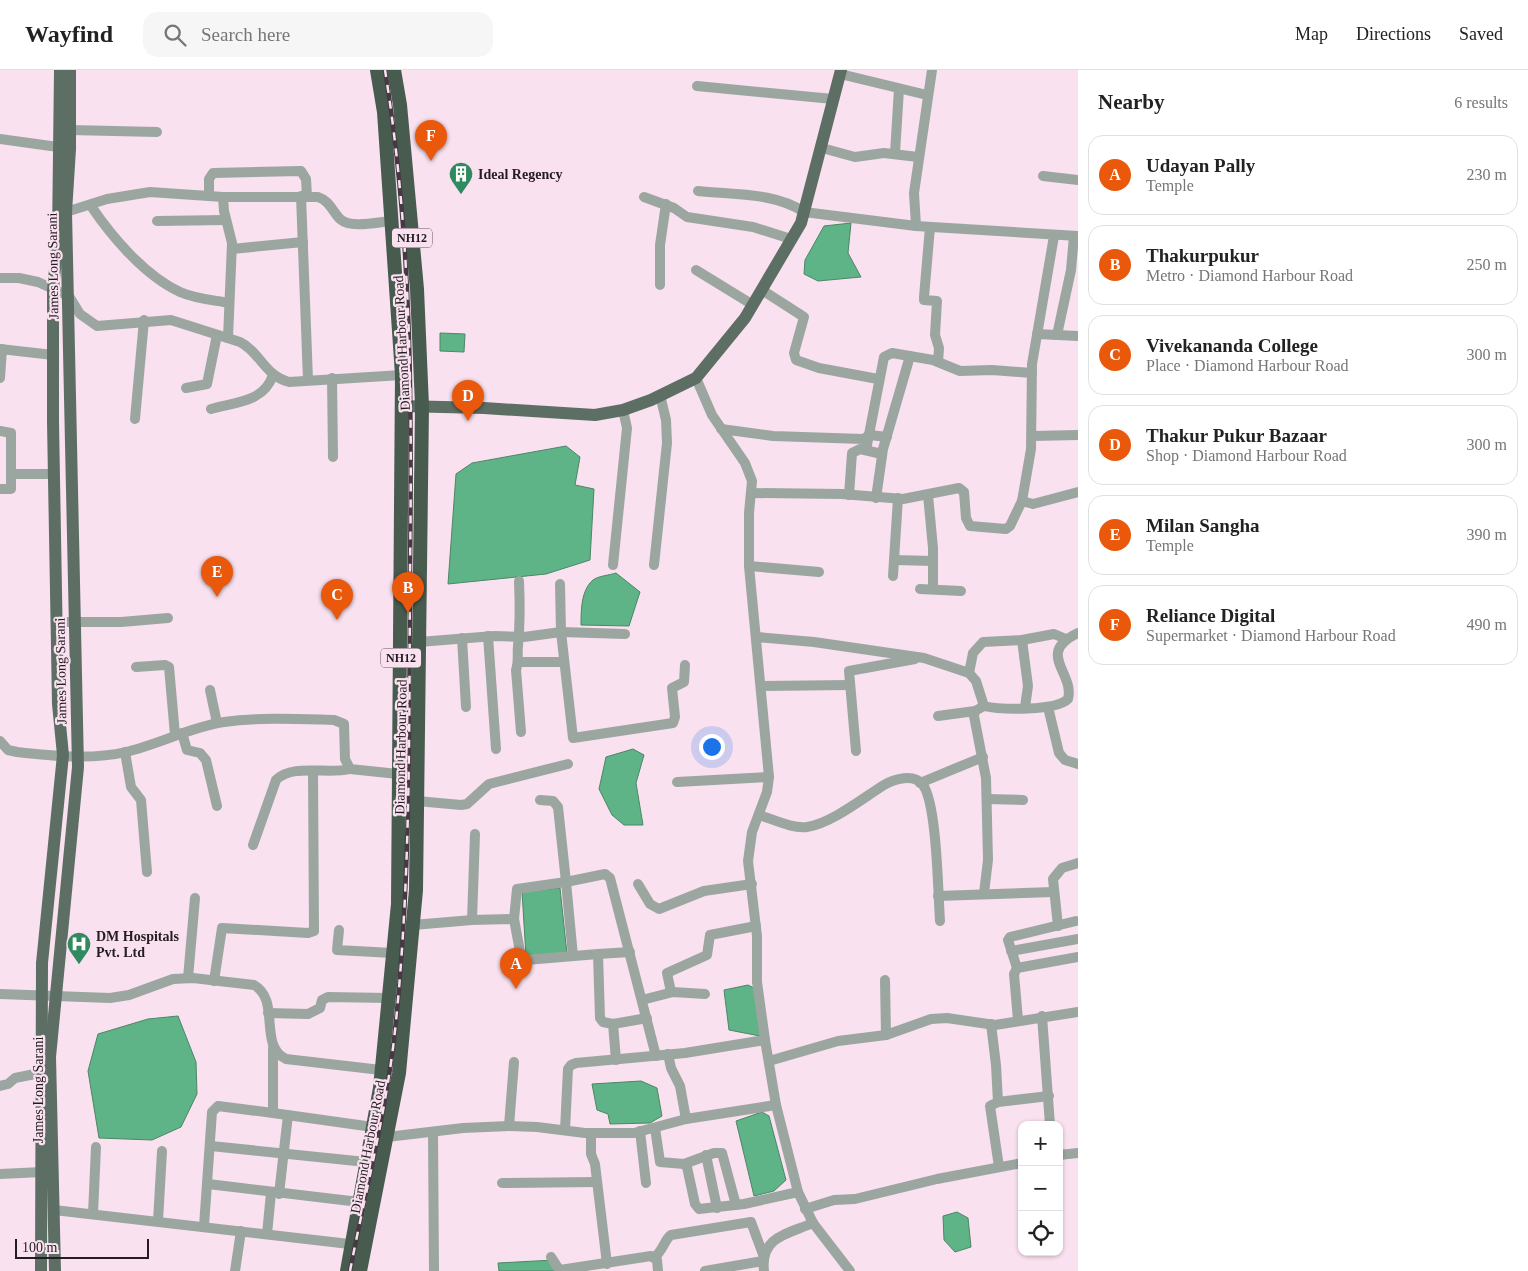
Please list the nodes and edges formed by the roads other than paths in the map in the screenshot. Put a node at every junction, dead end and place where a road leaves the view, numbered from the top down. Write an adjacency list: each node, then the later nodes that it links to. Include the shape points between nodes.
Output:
1 (60, 70): 14 (main road)
2 (70, 70): 11 (main road, James Long Sarani)
3 (377, 70): 31 (highway, Diamond Harbour Road / NH12, via 384,112)
4 (394, 70): 68 (highway, Diamond Harbour Road / NH12, via 417,289)
5 (932, 70): 9 (street)
6 (840, 72): 8 (street); 10 (main road)
7 (697, 86): 10 (street)
8 (899, 89): 9 (street); 16 (street)
9 (927, 95): 17 (street)
10 (833, 99): 15 (main road)
11 (70, 130): 12 (street); 27 (main road, James Long Sarani)
12 (157, 132)
13 (0, 139): 14 (street)
14 (58, 147): 42 (main road, via 58,236)
15 (822, 148): 16 (street, via 855,158); 28 (main road)
16 (895, 154): 17 (street)
17 (918, 157): 32 (street, via 914,193)
18 (1043, 176): 19 (street)
19 (1078, 180)
20 (698, 191): 28 (street, via 782,200)
21 (209, 196): 22 (street, via 209,179 213,173 301,171 306,179); 24 (street); 26 (street, via 130,194)
22 (304, 196): 24 (street); 31 (street, via 323,198 341,220 350,224); 37 (street)
23 (644, 196): 25 (street)
24 (223, 197): 29 (street)
25 (666, 204): 36 (street, via 687,218 753,227); 41 (street, via 660,244)
26 (91, 206): 27 (street); 45 (street, via 116,239 157,278 194,297)
27 (66, 212): 44 (main road, James Long Sarani)
28 (804, 212): 32 (street); 36 (main road)
29 (226, 220): 30 (street); 38 (street)
30 (157, 221)
31 (392, 221): 59 (highway, Diamond Harbour Road / NH12)
32 (916, 226): 33 (street)
33 (930, 227): 34 (street); 56 (street, via 924,300 937,301 935,335 939,348)
34 (1054, 236): 35 (street); 48 (street)
35 (1076, 236): 50 (street)
36 (791, 239): 43 (main road)
37 (303, 242): 38 (street); 64 (street)
38 (232, 249): 45 (street)
39 (696, 270): 46 (street)
40 (0, 278): 42 (street, via 38,282)
41 (660, 285)
42 (53, 290): 44 (street); 54 (main road)
43 (762, 290): 46 (main road); 63 (street, via 804,317 794,353 796,360 819,368)
44 (69, 296): 47 (street, via 80,314 97,326); 104 (main road, James Long Sarani)
45 (230, 303): 52 (street)
46 (753, 305): 62 (main road)
47 (144, 320): 49 (street, via 171,320); 71 (street)
48 (1037, 334): 50 (street); 57 (street)
49 (217, 335): 52 (street); 65 (street, via 207,384)
50 (1056, 335): 51 (street)
51 (1078, 336)
52 (228, 338): 58 (street, via 249,347)
53 (1, 349): 54 (street); 60 (street)
54 (53, 355): 82 (main road)
55 (910, 356): 56 (street); 63 (street, via 886,354); 77 (street)
56 (938, 362): 57 (street, via 960,371)
57 (1032, 373): 76 (street)
58 (273, 375): 64 (street, via 289,382); 69 (street, via 264,392)
59 (402, 376): 61 (street); 67 (highway, Diamond Harbour Road / NH12)
60 (0, 378)
61 (332, 378): 64 (street); 80 (street)
62 (696, 378): 66 (main road); 72 (street)
63 (878, 379): 74 (street)
64 (308, 380)
65 (186, 388)
66 (660, 395): 70 (main road); 94 (street, via 667,442)
67 (402, 406): 68 (main road); 131 (highway, Diamond Harbour Road / NH12)
68 (422, 406): 70 (main road, via 595,415); 115 (highway, Diamond Harbour Road / NH12)
69 (211, 410)
70 (623, 410): 93 (street, via 626,428)
71 (135, 419)
72 (721, 429): 74 (street, via 772,436 864,439); 85 (street, via 750,472)
73 (0, 432): 81 (street, via 11,433)
74 (870, 435): 77 (street); 78 (street)
75 (1078, 435): 76 (street)
76 (1032, 436): 90 (street)
77 (887, 437): 79 (street)
78 (866, 450): 79 (street); 86 (street, via 852,453)
79 (882, 454): 88 (street)
80 (333, 457)
81 (11, 474): 82 (street); 83 (street, via 11,489)
82 (54, 474): 105 (main road)
83 (0, 489)
84 (1078, 492): 90 (street, via 1033,504)
85 (750, 493): 86 (street); 95 (street)
86 (849, 495): 88 (street)
87 (928, 495): 89 (street); 90 (street, via 962,489 970,526 995,530 1010,526); 92 (street)
88 (876, 498): 89 (street)
89 (898, 498): 91 (street)
90 (1022, 501)
91 (894, 560): 92 (street); 97 (street)
92 (933, 561): 101 (street)
93 (613, 565)
94 (654, 565)
95 (749, 566): 96 (street); 111 (street)
96 (819, 572)
97 (893, 576)
98 (519, 581): 110 (street)
99 (560, 584): 106 (street)
100 (920, 589): 101 (street)
101 (933, 589): 102 (street)
102 (961, 591)
103 (168, 618): 104 (street)
104 (75, 621): 105 (street); 141 (main road, James Long Sarani)
105 (56, 622): 140 (main road)
106 (561, 632): 108 (street); 110 (street); 118 (street)
107 (1078, 633): 113 (street)
108 (625, 634)
109 (488, 636): 110 (street); 112 (street); 137 (street)
110 (520, 637): 117 (street)
111 (757, 637): 116 (street); 123 (street)
112 (462, 638): 115 (street); 126 (street)
113 (1066, 639): 114 (street, via 1054,634); 124 (street, via 1060,645 1058,661)
114 (1022, 640): 121 (street, via 979,644); 127 (street, via 1028,686)
115 (419, 642): 132 (highway, Diamond Harbour Road / NH12)
116 (924, 658): 121 (street); 122 (street, via 850,671)
117 (519, 662): 118 (street); 134 (street, via 516,670)
118 (564, 662): 119 (street, via 573,738 673,723 672,688 684,682)
119 (685, 665)
120 (136, 667): 135 (street, via 169,667)
121 (969, 673): 129 (street, via 976,681)
122 (850, 684): 123 (street); 138 (street)
123 (761, 686): 148 (street)
124 (1073, 687): 128 (street, via 1065,702)
125 (210, 690): 133 (street)
126 (466, 707)
127 (1025, 707): 128 (street); 129 (street)
128 (1048, 707): 144 (street, via 1059,753 1065,760)
129 (980, 709): 130 (street); 142 (street, via 976,724)
130 (938, 716)
131 (400, 718): 132 (highway); 147 (highway, Diamond Harbour Road / NH12)
132 (418, 718): 154 (highway, Diamond Harbour Road / NH12)
133 (217, 723): 135 (street); 145 (street, via 242,720 340,721 346,729 345,759)
134 (521, 732)
135 (178, 734): 139 (street); 155 (street, via 187,750 200,754 206,760)
136 (0, 741): 140 (street, via 8,750 17,752)
137 (496, 750)
138 (856, 751)
139 (125, 752): 141 (street); 160 (street, via 129,780 141,800)
140 (63, 755): 141 (street); 190 (main road, via 42,963)
141 (78, 756): 191 (main road, James Long Sarani)
142 (983, 757): 150 (street); 152 (street)
143 (568, 764): 154 (street, via 489,784 467,804)
144 (1078, 764)
145 (350, 769): 146 (street); 147 (street)
146 (313, 772): 158 (street, via 290,772 276,780); 186 (street, via 314,931 222,928)
147 (398, 774): 179 (highway, Diamond Harbour Road / NH12, via 398,904)
148 (769, 777): 149 (street); 156 (street)
149 (677, 782)
150 (920, 783): 156 (street, via 908,778 885,784 856,805 807,827); 166 (street, via 930,807)
151 (540, 800): 161 (street, via 553,801 558,807)
152 (987, 800): 153 (street); 165 (street, via 988,860)
153 (1024, 800)
154 (417, 801): 172 (highway, Diamond Harbour Road / NH12)
155 (217, 806)
156 (759, 815): 163 (street, via 748,847)
157 (475, 834): 169 (street)
158 (253, 845)
159 (1078, 863): 164 (street, via 1055,874)
160 (147, 872)
161 (566, 882): 168 (street, via 517,889); 177 (street, via 601,874 608,876); 181 (street)
162 (638, 884): 163 (street, via 650,904 659,909 704,891)
163 (752, 884): 173 (street)
164 (1053, 892): 165 (street); 174 (street)
165 (984, 893): 166 (street)
166 (938, 896): 170 (street)
167 (195, 898): 184 (street)
168 (514, 919): 169 (street); 181 (street, via 521,957 526,960)
169 (472, 920): 172 (street)
170 (940, 921)
171 (1077, 922): 174 (street)
172 (413, 925): 213 (highway, Diamond Harbour Road / NH12)
173 (756, 926): 187 (street, via 710,935 707,955 667,973); 202 (street, via 757,982)
174 (1058, 926): 178 (street, via 1012,936 1008,940)
175 (339, 930): 179 (street, via 337,950)
176 (1078, 938): 178 (street)
177 (630, 952): 180 (street); 193 (street)
178 (1011, 952): 183 (street)
179 (393, 953): 192 (highway, Diamond Harbour Road / NH12)
180 (598, 954): 181 (street); 199 (street, via 600,1018 602,1022)
181 (573, 956)
182 (1078, 957): 183 (street)
183 (1017, 968): 198 (street, via 1014,974)
184 (188, 978): 186 (street); 191 (street, via 173,979 129,995 110,998)
185 (885, 980): 201 (street)
186 (214, 981): 195 (street, via 254,985 260,989)
187 (671, 992): 188 (street); 193 (street)
188 (705, 994)
189 (0, 995): 190 (street)
190 (42, 995): 191 (street); 210 (main road)
191 (56, 996): 251 (main road, James Long Sarani, via 50,1057)
192 (388, 998): 195 (street, via 328,997 313,1013); 209 (highway, Diamond Harbour Road / NH12)
193 (642, 1000): 197 (street)
194 (1078, 1012): 196 (street)
195 (268, 1013): 203 (street)
196 (1042, 1016): 198 (street); 214 (street)
197 (646, 1018): 199 (street); 205 (street)
198 (1018, 1020): 200 (street)
199 (613, 1024): 206 (street)
200 (991, 1024): 201 (street, via 931,1019); 215 (street)
201 (886, 1035): 207 (street, via 838,1041)
202 (765, 1040): 204 (street); 207 (street)
203 (273, 1048): 209 (street, via 278,1056 286,1059); 217 (street)
204 (668, 1054): 205 (street); 219 (street, via 680,1086)
205 (656, 1056): 206 (street)
206 (616, 1060): 224 (street, via 571,1065)
207 (769, 1060): 216 (street)
208 (514, 1062): 221 (street)
209 (381, 1070): 212 (highway, Diamond Harbour Road / NH12)
210 (40, 1073): 211 (street, via 15,1078); 240 (main road)
211 (0, 1086)
212 (379, 1091): 213 (highway); 222 (highway, Diamond Harbour Road / NH12)
213 (395, 1094): 228 (highway, Diamond Harbour Road / NH12)
214 (1049, 1096): 215 (street); 220 (street)
215 (998, 1102): 239 (street, via 990,1106 990,1110)
216 (776, 1105): 219 (street); 246 (street)
217 (273, 1113): 218 (street); 229 (street, via 218,1106 212,1112)
218 (288, 1115): 222 (street); 233 (street)
219 (686, 1119): 223 (street)
220 (1050, 1121)
221 (509, 1126): 224 (street); 226 (street)
222 (373, 1127): 236 (highway, Diamond Harbour Road / NH12)
223 (655, 1128): 225 (street); 237 (street, via 660,1162)
224 (565, 1130): 227 (street)
225 (640, 1131): 227 (street); 244 (street)
226 (433, 1133): 228 (street); 270 (street)
227 (591, 1133): 242 (street, via 590,1149)
228 (386, 1137): 259 (highway, Diamond Harbour Road / NH12)
229 (210, 1146): 233 (street); 245 (street)
230 (96, 1147): 253 (street)
231 (162, 1152): 254 (street)
232 (1078, 1153): 235 (street)
233 (284, 1154): 236 (street); 247 (street)
234 (706, 1155): 237 (street); 249 (street, via 722,1153); 250 (street)
235 (1063, 1155)
236 (366, 1162): 248 (highway, Diamond Harbour Road / NH12)
237 (684, 1164): 250 (street, via 697,1207)
238 (1018, 1164): 239 (street)
239 (999, 1167): 252 (street, via 855,1199 834,1200)
240 (42, 1172): 241 (street); 251 (main road)
241 (0, 1174)
242 (596, 1182): 243 (street); 263 (street)
243 (502, 1183)
244 (646, 1183)
245 (208, 1184): 247 (street); 256 (street)
246 (798, 1192): 249 (street); 252 (street)
247 (275, 1193): 248 (street); 258 (street)
248 (359, 1202): 259 (highway, Diamond Harbour Road / NH12)
249 (736, 1205): 250 (street)
250 (717, 1208)
251 (48, 1209): 253 (street); 265 (main road); 266 (main road, James Long Sarani)
252 (806, 1209): 255 (street)
253 (93, 1214): 254 (street)
254 (158, 1221): 256 (street)
255 (813, 1223): 262 (street, via 773,1241 766,1248); 273 (street)
256 (204, 1226): 257 (street)
257 (240, 1231): 258 (street); 267 (street)
258 (267, 1234): 259 (street)
259 (358, 1245): 268 (highway, Diamond Harbour Road / NH12); 269 (highway, Diamond Harbour Road / NH12)
260 (551, 1257): 264 (street)
261 (655, 1257): 262 (street, via 671,1235 751,1222); 263 (street); 271 (street)
262 (763, 1263): 272 (street)
263 (606, 1264): 264 (street)
264 (560, 1270)
265 (41, 1271)
266 (55, 1271)
267 (235, 1271)
268 (347, 1271)
269 (360, 1271)
270 (434, 1271)
271 (658, 1271)
272 (705, 1271)
273 (850, 1271)

